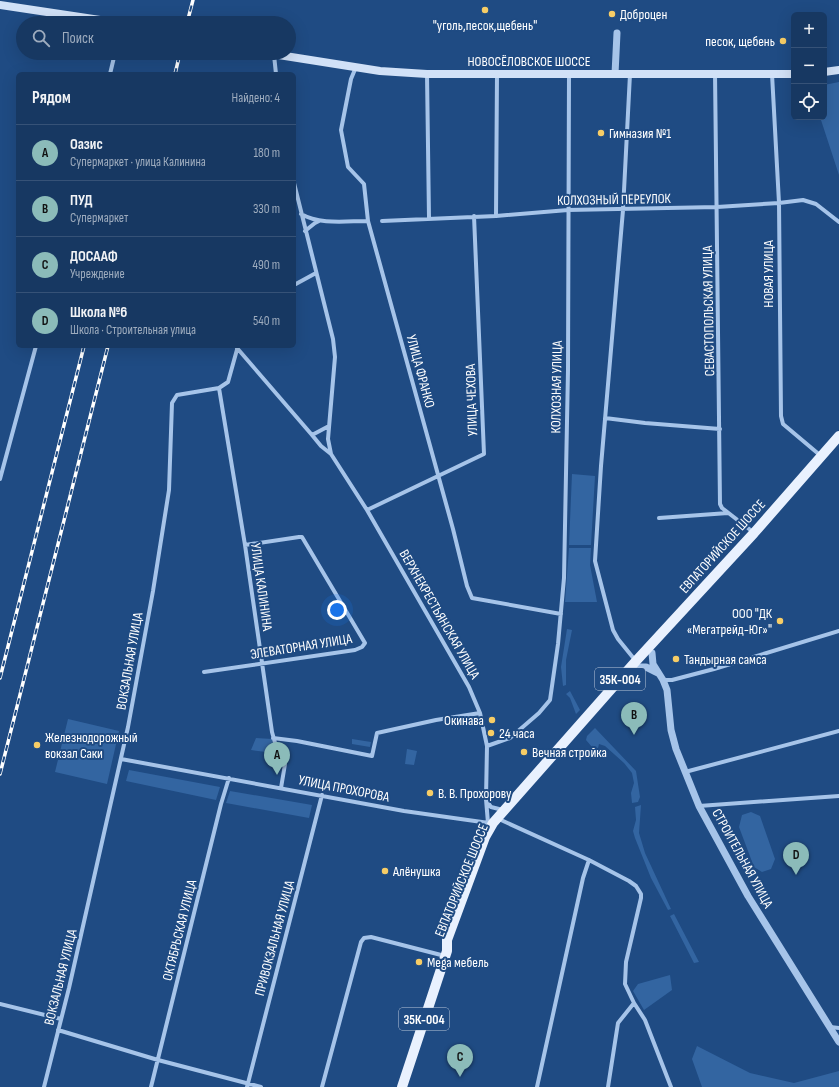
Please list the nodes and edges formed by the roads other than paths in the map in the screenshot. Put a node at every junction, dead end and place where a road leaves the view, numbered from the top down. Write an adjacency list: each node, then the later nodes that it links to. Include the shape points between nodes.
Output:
1 (0, 5): 2 (main road)
2 (73, 16)
3 (617, 33): 16 (street)
4 (296, 58): 7 (main road, НОВОСЁЛОВСКОЕ ШОССЕ)
5 (113, 60): 9 (street)
6 (272, 60): 10 (street)
7 (356, 67): 13 (main road, НОВОСЁЛОВСКОЕ ШОССЕ); 30 (street, УЛИЦА ФРАНКО, via 340,130 348,167 364,184)
8 (839, 70): 11 (main road)
9 (110, 72)
10 (275, 72)
11 (827, 72)
12 (715, 73): 17 (main road, НОВОСЁЛОВСКОЕ ШОССЕ); 18 (main road, НОВОСЁЛОВСКОЕ ШОССЕ); 22 (street, СЕВАСТОПОЛЬСКАЯ УЛИЦА)
13 (427, 74): 14 (main road, НОВОСЁЛОВСКОЕ ШОССЕ); 28 (street)
14 (497, 74): 15 (main road, НОВОСЁЛОВСКОЕ ШОССЕ); 27 (street)
15 (569, 74): 16 (main road, НОВОСЁЛОВСКОЕ ШОССЕ); 23 (street, КОЛХОЗНАЯ УЛИЦА)
16 (615, 74): 17 (main road, НОВОСЁЛОВСКОЕ ШОССЕ)
17 (630, 74): 24 (street)
18 (772, 74): 19 (main road, НОВОСЁЛОВСКОЕ ШОССЕ); 21 (street, НОВАЯ УЛИЦА)
19 (791, 74)
20 (296, 192): 25 (street, ВЕРХНЕКРЕСТЬЯНСКАЯ УЛИЦА)
21 (779, 203): 22 (street, КОЛХОЗНЫЙ ПЕРЕУЛОК); 32 (street, КОЛХОЗНЫЙ ПЕРЕУЛОК, via 803,200 816,204); 47 (street, НОВАЯ УЛИЦА, via 781,416 783,424)
22 (717, 207): 24 (street, КОЛХОЗНЫЙ ПЕРЕУЛОК); 42 (street, СЕВАСТОПОЛЬСКАЯ УЛИЦА)
23 (568, 210): 24 (street, КОЛХОЗНЫЙ ПЕРЕУЛОК); 27 (street, КОЛХОЗНЫЙ ПЕРЕУЛОК); 55 (street, КОЛХОЗНАЯ УЛИЦА, via 568,370)
24 (623, 210): 40 (street)
25 (301, 214): 29 (street); 33 (street, ВЕРХНЕКРЕСТЬЯНСКАЯ УЛИЦА)
26 (474, 216): 27 (street, КОЛХОЗНЫЙ ПЕРЕУЛОК); 28 (street, КОЛХОЗНЫЙ ПЕРЕУЛОК); 48 (street, УЛИЦА ЧЕХОВА, via 484,454)
27 (496, 216)
28 (429, 218): 31 (street, КОЛХОЗНЫЙ ПЕРЕУЛОК)
29 (322, 221): 30 (street); 33 (street, via 314,223)
30 (368, 221): 48 (street, УЛИЦА ФРАНКО)
31 (382, 221)
32 (839, 222)
33 (305, 231): 34 (street, ВЕРХНЕКРЕСТЬЯНСКАЯ УЛИЦА)
34 (316, 273): 35 (street); 41 (street, ВЕРХНЕКРЕСТЬЯНСКАЯ УЛИЦА, via 333,338 335,357)
35 (296, 284)
36 (35, 348): 49 (street)
37 (237, 348): 39 (street, via 228,382)
38 (238, 348): 43 (street, ВЕРХНЕКРЕСТЬЯНСКАЯ УЛИЦА)
39 (220, 388): 54 (street, УЛИЦА КАЛИНИНА); 67 (street, ВОКЗАЛЬНАЯ УЛИЦА, via 177,395 172,403 169,490)
40 (605, 418): 42 (street); 59 (street, via 595,561 613,630)
41 (329, 426): 43 (street); 46 (street, ВЕРХНЕКРЕСТЬЯНСКАЯ УЛИЦА)
42 (720, 429): 51 (street, СЕВАСТОПОЛЬСКАЯ УЛИЦА, via 720,504)
43 (312, 435): 46 (street, ВЕРХНЕКРЕСТЬЯНСКАЯ УЛИЦА)
44 (839, 436): 47 (main road, ЕВПАТОРИЙСКОЕ ШОССЕ / 35К-004)
45 (839, 446): 57 (main road, ЕВПАТОРИЙСКОЕ ШОССЕ / 35К-004)
46 (331, 454): 50 (street, ВЕРХНЕКРЕСТЬЯНСКАЯ УЛИЦА)
47 (821, 456): 53 (main road, ЕВПАТОРИЙСКОЕ ШОССЕ / 35К-004)
48 (438, 476): 50 (street, УЛИЦА ЧЕХОВА); 55 (street, УЛИЦА ФРАНКО, via 466,586 472,598)
49 (0, 479)
50 (367, 510): 63 (street, ВЕРХНЕКРЕСТЬЯНСКАЯ УЛИЦА, via 469,687)
51 (728, 513): 52 (street); 53 (street, СЕВАСТОПОЛЬСКАЯ УЛИЦА)
52 (659, 518)
53 (754, 533): 59 (main road, ЕВПАТОРИЙСКОЕ ШОССЕ / 35К-004)
54 (245, 545): 58 (street, УЛИЦА КАЛИНИНА); 58 (street, ЭЛЕВАТОРНАЯ УЛИЦА, via 302,538 365,644 355,650)
55 (561, 614): 66 (street, КОЛХОЗНАЯ УЛИЦА, via 550,700 510,738)
56 (839, 631): 62 (street, via 714,669)
57 (652, 653): 59 (main road, ЕВПАТОРИЙСКОЕ ШОССЕ / 35К-004); 61 (street, СТРОИТЕЛЬНАЯ УЛИЦА, via 653,664)
58 (262, 664): 60 (street, ЭЛЕВАТОРНАЯ УЛИЦА); 65 (street, УЛИЦА КАЛИНИНА)
59 (637, 664): 61 (street); 75 (main road, ЕВПАТОРИЙСКОЕ ШОССЕ / 35К-004); 76 (main road, ЕВПАТОРИЙСКОЕ ШОССЕ / 35К-004)
60 (204, 672)
61 (658, 673): 62 (street, СТРОИТЕЛЬНАЯ УЛИЦА)
62 (663, 680): 68 (street, СТРОИТЕЛЬНАЯ УЛИЦА, via 667,690 676,749)
63 (480, 713): 65 (street, via 376,733 372,756); 66 (street, ВЕРХНЕКРЕСТЬЯНСКАЯ УЛИЦА)
64 (839, 731): 68 (street)
65 (273, 738): 70 (street, УЛИЦА КАЛИНИНА, via 284,764)
66 (487, 746): 73 (street, ВЕРХНЕКРЕСТЬЯНСКАЯ УЛИЦА)
67 (121, 759): 69 (street, УЛИЦА ПРОХОРОВА); 81 (street, ВОКЗАЛЬНАЯ УЛИЦА)
68 (685, 772): 74 (street, СТРОИТЕЛЬНАЯ УЛИЦА)
69 (229, 778): 70 (street, УЛИЦА ПРОХОРОВА); 86 (street, ОКТЯБРЬСКАЯ УЛИЦА)
70 (282, 788): 71 (street, УЛИЦА ПРОХОРОВА)
71 (322, 795): 76 (street, УЛИЦА ПРОХОРОВА, via 404,811); 87 (street, ПРИВОКЗАЛЬНАЯ УЛИЦА)
72 (839, 796): 74 (street)
73 (486, 799): 75 (street, via 491,807); 76 (street, ВЕРХНЕКРЕСТЬЯНСКАЯ УЛИЦА)
74 (699, 806): 82 (street, СТРОИТЕЛЬНАЯ УЛИЦА, via 748,896)
75 (505, 810): 76 (main road, ЕВПАТОРИЙСКОЕ ШОССЕ / 35К-004)
76 (494, 822): 77 (street, УЛИЦА ПРОХОРОВА); 78 (main road, ЕВПАТОРИЙСКОЕ ШОССЕ / 35К-004, via 454,942)
77 (589, 860): 80 (street, УЛИЦА ПРОХОРОВА, via 629,881 641,894 625,974 626,988); 93 (street)
78 (446, 954): 91 (street, via 371,937 364,938); 92 (main road, ЕВПАТОРИЙСКОЕ ШОССЕ / 35К-004)
79 (0, 1004): 81 (street)
80 (634, 1004): 94 (street, via 618,1023); 95 (street, via 645,1020)
81 (61, 1019): 84 (street, ВОКЗАЛЬНАЯ УЛИЦА)
82 (830, 1027): 83 (street); 85 (street, СТРОИТЕЛЬНАЯ УЛИЦА)
83 (839, 1028)
84 (58, 1030): 86 (street); 88 (street, ВОКЗАЛЬНАЯ УЛИЦА)
85 (839, 1042)
86 (158, 1060): 87 (street); 89 (street, ОКТЯБРЬСКАЯ УЛИЦА)
87 (248, 1085): 90 (street)
88 (44, 1087)
89 (152, 1087)
90 (261, 1087)
91 (322, 1087)
92 (402, 1087)
93 (537, 1087)
94 (608, 1087)
95 (671, 1087)

